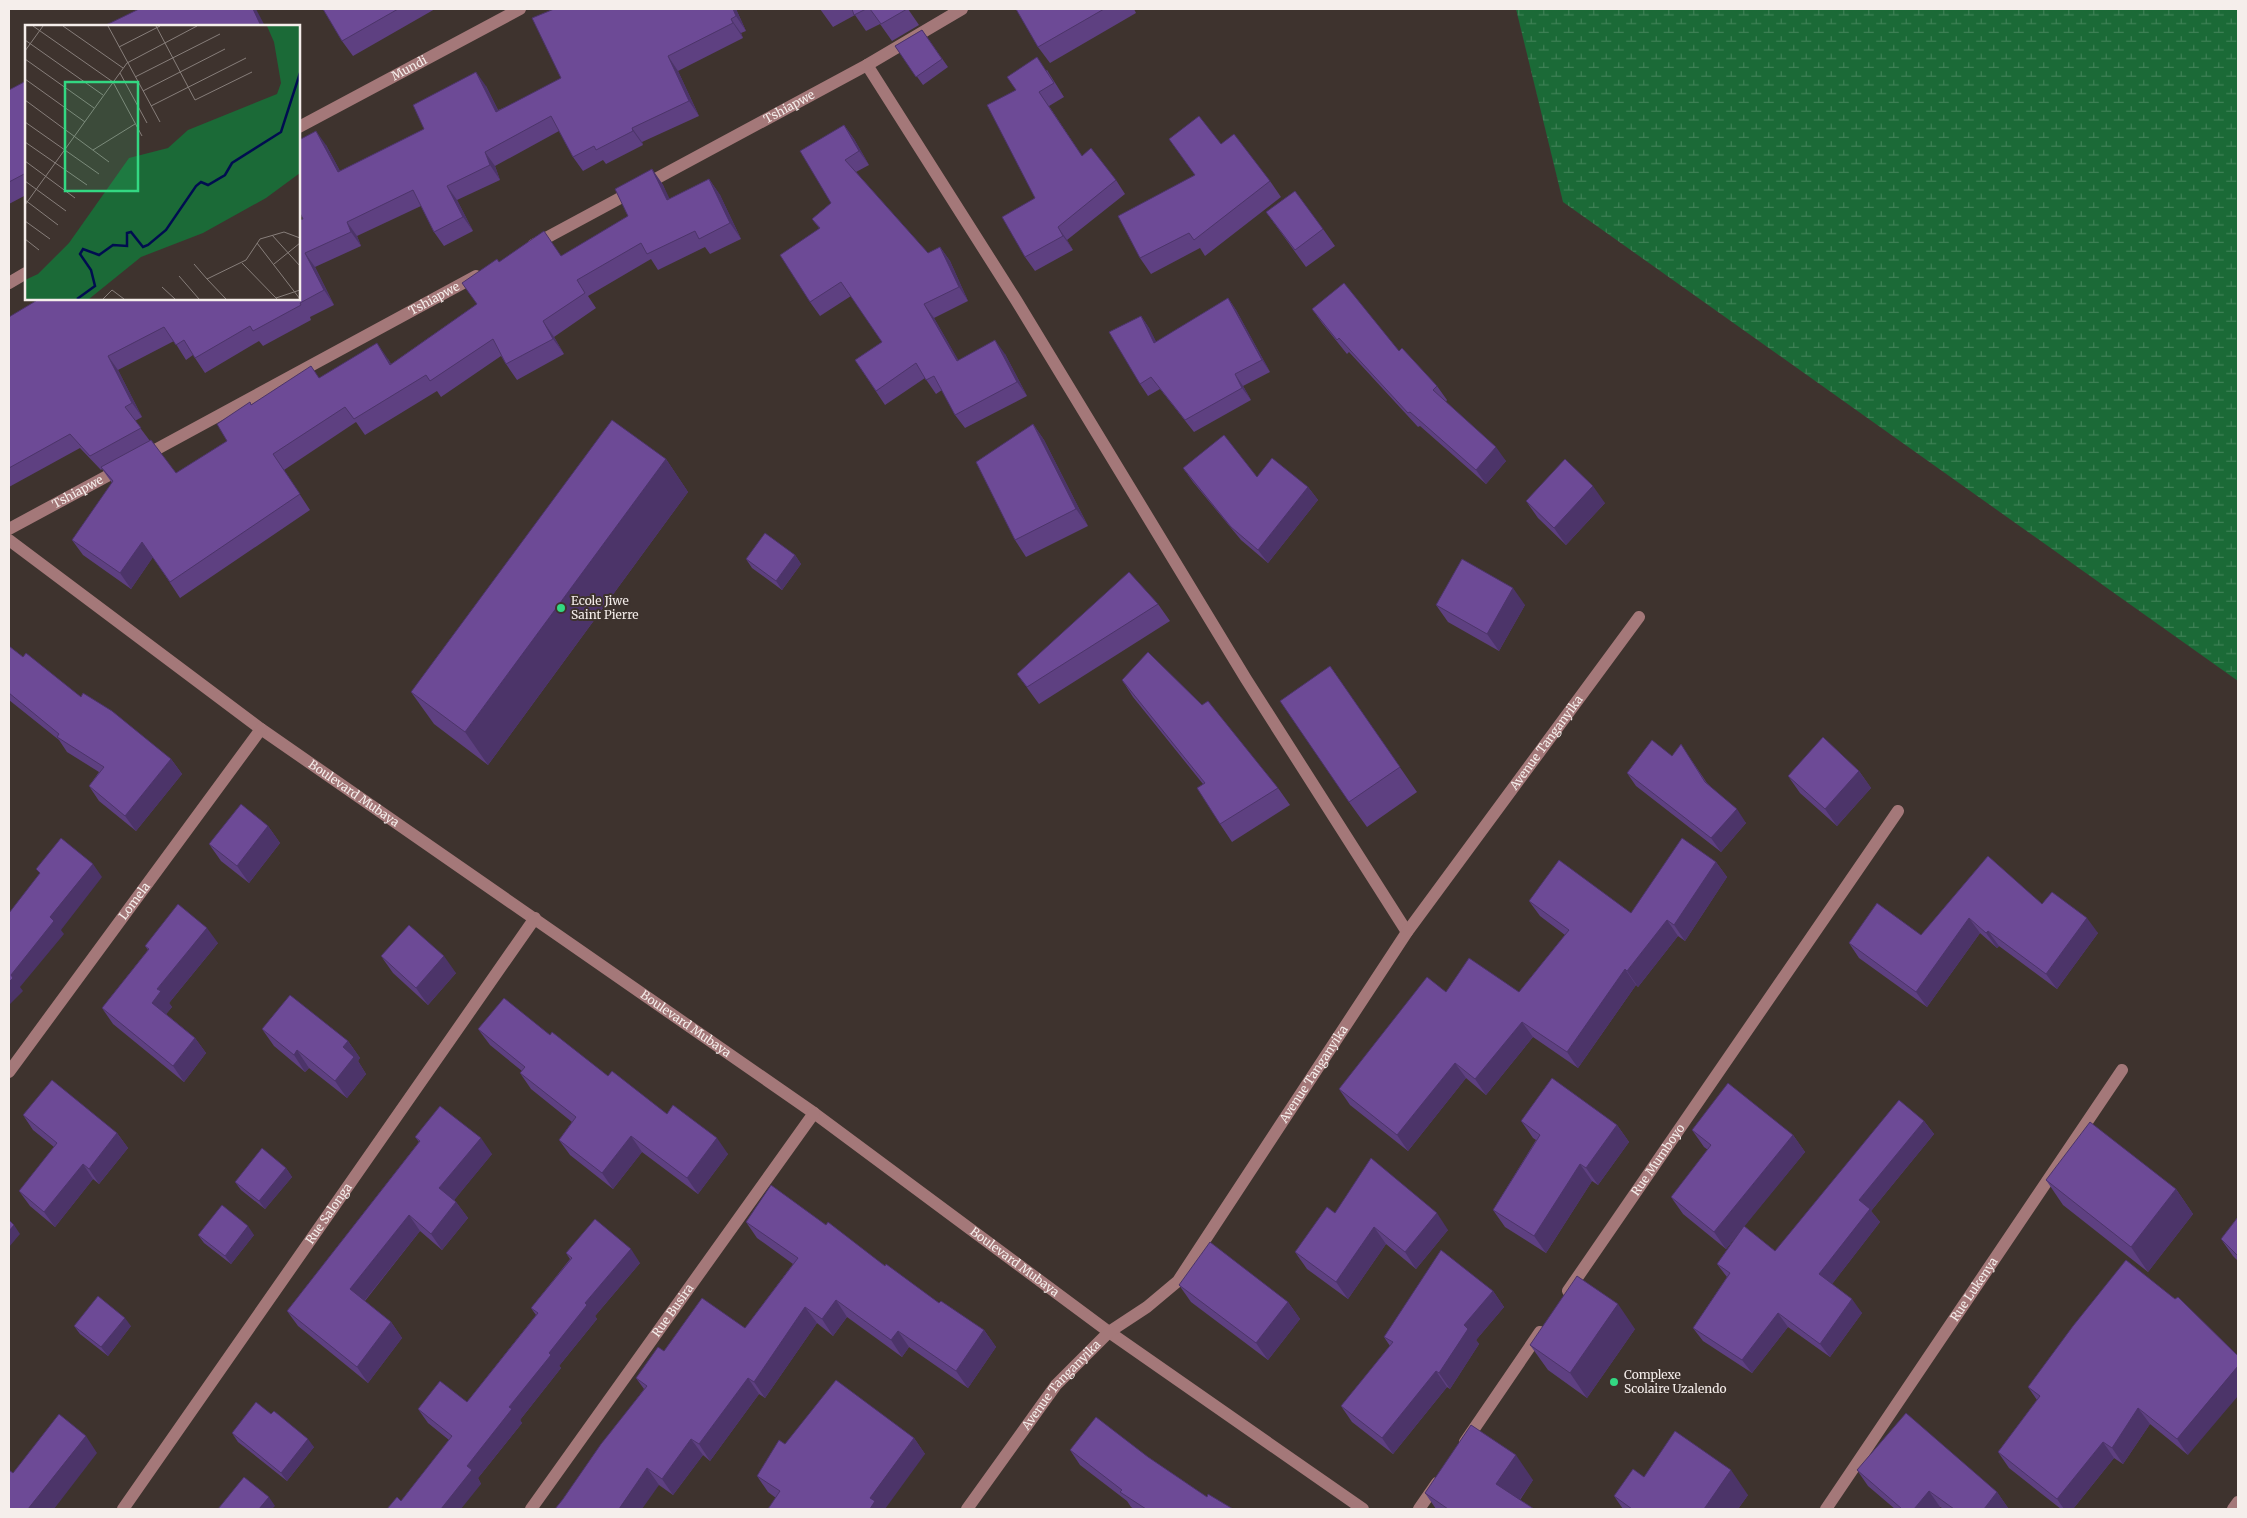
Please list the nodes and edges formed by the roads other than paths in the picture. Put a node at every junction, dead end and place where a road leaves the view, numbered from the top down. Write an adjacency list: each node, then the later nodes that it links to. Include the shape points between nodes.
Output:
1 (520, 9): 4 (street, Mundi)
2 (962, 9): 3 (street, Tshiapwe)
3 (867, 65): 5 (street, Tshiapwe); 15 (street, via 1016,300 1246,679)
4 (300, 126)
5 (525, 250)
6 (490, 269): 9 (street, Tshiapwe)
7 (25, 274): 8 (street)
8 (9, 283)
9 (9, 529)
10 (9, 540): 12 (street, Boulevard Mubaya)
11 (1640, 617): 15 (street, Avenue Tanganyika)
12 (262, 730): 14 (street, Boulevard Mubaya); 17 (street, Lomela)
13 (1898, 811): 19 (street, Rue Mumboyo)
14 (536, 918): 18 (street, Boulevard Mubaya); 25 (street, Rue Salonga)
15 (1407, 932): 21 (street, Avenue Tanganyika, via 1178,1281 1148,1307)
16 (2122, 1070): 30 (street, Rue Lukenya)
17 (9, 1072)
18 (814, 1113): 21 (street, Boulevard Mubaya); 26 (street, Rue Busira)
19 (1560, 1304)
20 (1548, 1320): 22 (street)
21 (1109, 1332): 27 (street, Avenue Tanganyika, via 1056,1385); 28 (street, Boulevard Mubaya)
22 (1458, 1452)
23 (1441, 1476): 29 (street)
24 (2238, 1502): 31 (street)
25 (123, 1509)
26 (531, 1509)
27 (967, 1509)
28 (1363, 1509)
29 (1419, 1509)
30 (1826, 1509)
31 (2233, 1509)

